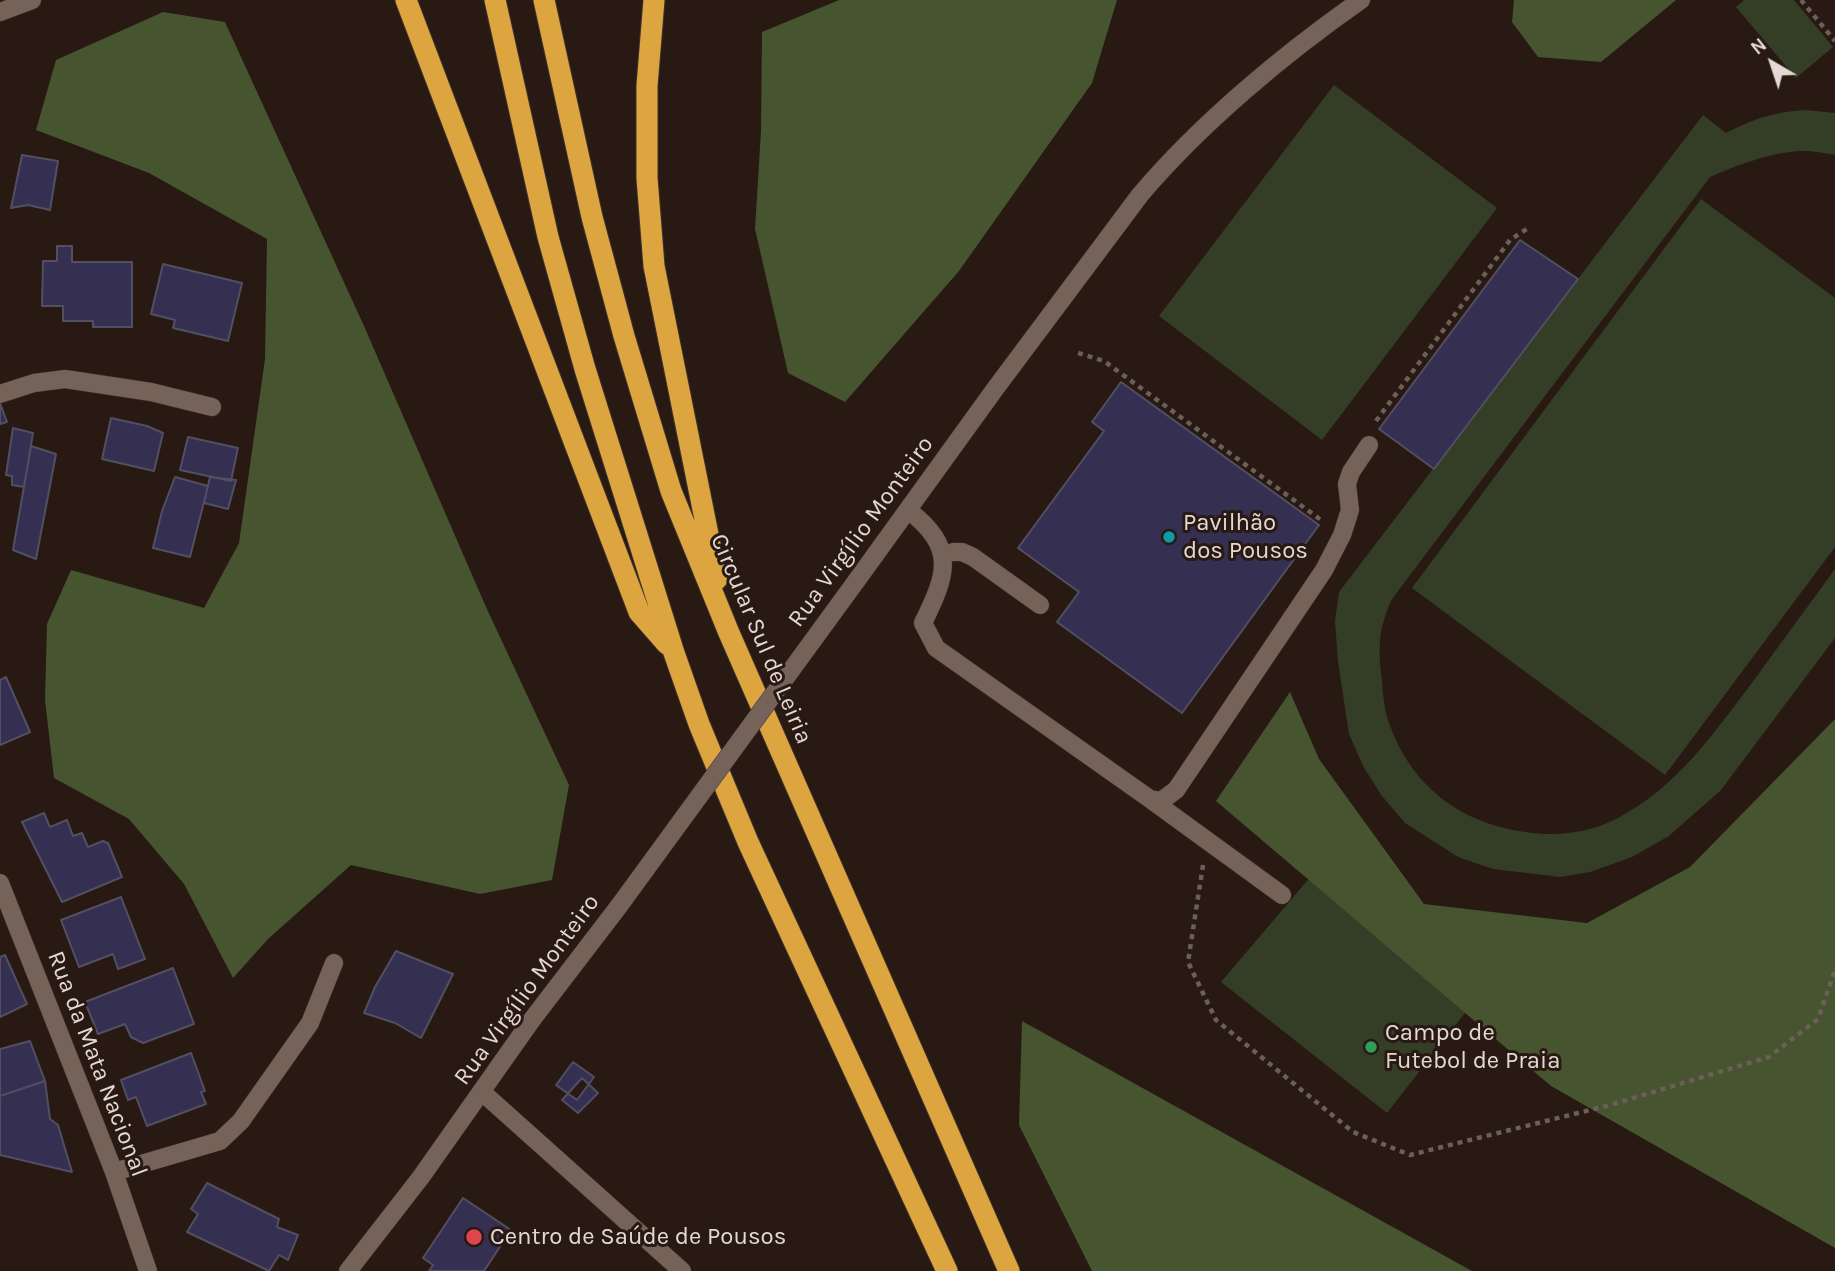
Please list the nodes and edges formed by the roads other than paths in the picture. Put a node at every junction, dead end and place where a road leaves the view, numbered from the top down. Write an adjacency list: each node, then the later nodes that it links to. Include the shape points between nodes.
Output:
1 (32, 0): 7 (street)
2 (406, 0): 15 (highway, via 639,612)
3 (495, 0): 15 (highway, via 548,237)
4 (544, 0): 14 (highway, Circular Sul de Leiria, via 624,335 671,491)
5 (654, 0): 14 (highway, via 647,86 647,178 654,266)
6 (1361, 0): 11 (street, Rua Virgílio Monteiro, via 1225,109 1164,166)
7 (0, 12)
8 (0, 394): 9 (street, via 65,379)
9 (212, 407)
10 (1368, 445): 16 (street, via 1351,472 1347,484 1350,510 1324,570 1176,790 1161,801)
11 (908, 510): 16 (street, via 922,521 942,551 945,569 923,623 936,648); 21 (street, Rua Virgílio Monteiro, bridge)
12 (953, 552): 13 (street, via 973,557)
13 (1040, 605)
14 (729, 633): 27 (highway, Circular Sul de Leiria)
15 (673, 650): 26 (highway, via 748,842)
16 (1150, 799): 18 (street)
17 (0, 883): 19 (street, Rua da Mata Nacional)
18 (1282, 895)
19 (7, 921): 22 (street, Rua da Mata Nacional)
20 (334, 963): 22 (street, via 310,1023 234,1128 220,1141)
21 (482, 1092): 24 (street, Rua Virgílio Monteiro); 25 (street)
22 (114, 1172): 23 (street, Rua da Mata Nacional)
23 (150, 1268)
24 (348, 1271)
25 (682, 1271)
26 (947, 1271)
27 (1009, 1271)

